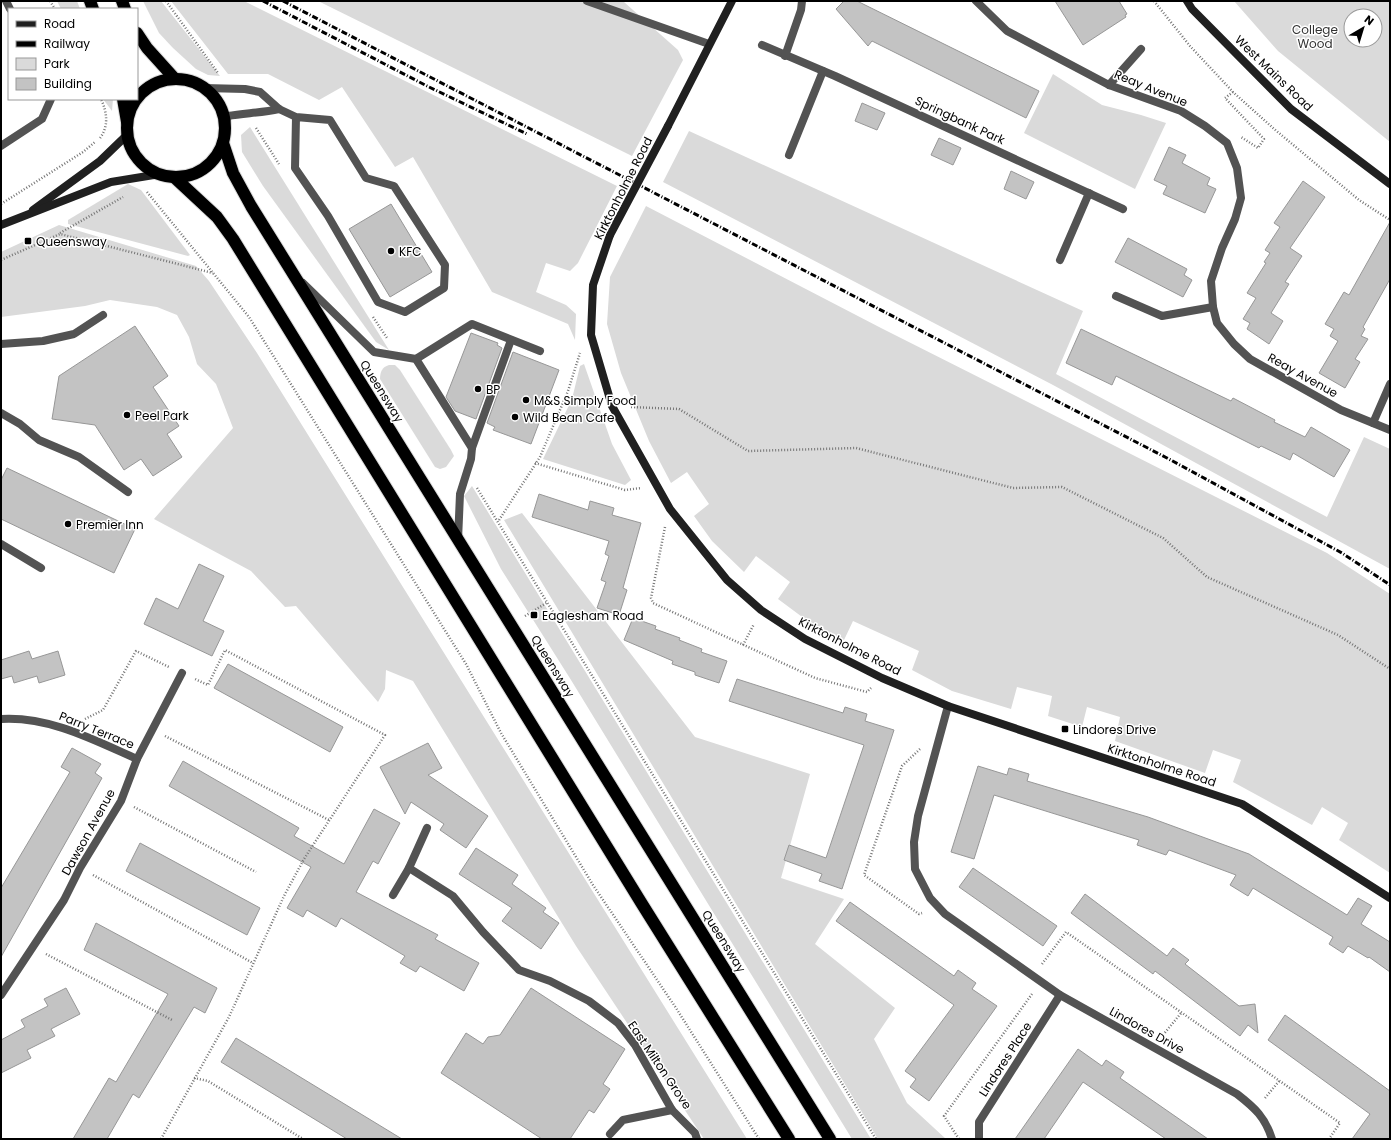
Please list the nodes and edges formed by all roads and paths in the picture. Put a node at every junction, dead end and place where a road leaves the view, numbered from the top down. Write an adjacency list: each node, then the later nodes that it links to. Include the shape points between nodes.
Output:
1 (587, 1): 9 (street)
2 (732, 1): 9 (street, Kirktonholme Road)
3 (802, 1): 12 (street)
4 (976, 1): 15 (street, Reay Avenue, via 1007,31)
5 (1154, 1): 18 (path, via 1190,46)
6 (1186, 1): 39 (street, West Mains Road, via 1291,109)
7 (167, 2): 17 (path)
8 (138, 34): 14 (highway)
9 (709, 44): 56 (street, Kirktonholme Road, bridge, via 610,235 593,285)
10 (762, 45): 12 (street, Springbank Park)
11 (1141, 49): 15 (street)
12 (785, 56): 13 (street, Springbank Park)
13 (823, 71): 34 (street); 41 (street, Springbank Park)
14 (175, 79): 16 (highway, via 190,81); 19 (highway, via 160,82)
15 (1109, 85): 53 (street, Reay Avenue, via 1181,111 1227,143 1237,168 1241,198 1236,219 1222,248 1211,281)
16 (204, 88): 17 (street); 27 (highway, via 219,103)
17 (229, 89): 24 (street, via 260,92)
18 (1233, 92): 29 (path, via 1225,98 1264,139 1258,148); 45 (path, via 1358,200)
19 (138, 98)
20 (51, 100): 32 (street, via 42,119)
21 (102, 100): 30 (path, via 107,123)
22 (123, 100): 28 (highway)
23 (136, 100): 28 (highway, via 130,114)
24 (279, 109): 25 (street, via 259,114); 26 (street)
25 (245, 113): 27 (street, via 228,116); 35 (path)
26 (296, 117): 26 (street, via 330,120 366,178 394,186 445,265 444,288 405,312 378,302 328,216 295,168)
27 (226, 124): 31 (highway)
28 (128, 131): 33 (street); 36 (highway, via 131,146 138,158 148,168)
29 (1240, 136)
30 (101, 137): 33 (path); 42 (path, via 83,152)
31 (223, 143): 37 (highway, via 210,164 187,176); 51 (highway, Queensway, via 237,179)
32 (1, 146)
33 (109, 152): 44 (street)
34 (789, 155)
35 (282, 169)
36 (160, 174): 37 (highway); 38 (street)
37 (174, 177): 117 (highway, via 217,217 242,253 629,884)
38 (127, 179): 44 (street, via 111,182); 47 (path, via 126,195)
39 (1390, 184)
40 (145, 190): 50 (path)
41 (1089, 193): 43 (street, Springbank Park); 49 (street)
42 (1, 204)
43 (1123, 209)
44 (22, 217): 46 (street)
45 (1390, 220)
46 (1, 225)
47 (60, 234): 48 (path); 50 (path)
48 (1, 260)
49 (1060, 260)
50 (214, 273): 116 (path, via 249,317 466,664 501,733 593,885 676,1008)
51 (293, 273): 60 (street, via 374,352); 74 (highway, Queensway)
52 (1116, 296): 53 (street, via 1162,316)
53 (1213, 307): 65 (street, Reay Avenue, via 1217,323 1250,359 1341,410)
54 (103, 316): 58 (street, via 74,334 43,341)
55 (373, 316): 60 (path)
56 (591, 335): 63 (street, Kirktonholme Road); 68 (path, via 582,344 568,392)
57 (512, 340): 59 (street); 61 (street, via 472,324); 67 (street)
58 (1, 344)
59 (540, 351)
60 (398, 356): 61 (street)
61 (416, 359): 67 (street)
62 (1390, 384): 65 (street)
63 (612, 406): 70 (street, Kirktonholme Road); 81 (path, via 679,409 748,451 856,448 1013,488 1062,487 1163,538 1207,577 1338,635)
64 (1, 413): 71 (street, via 20,424 39,440 79,457)
65 (1373, 423): 66 (street, Reay Avenue)
66 (1390, 430)
67 (472, 448): 69 (street)
68 (536, 463): 70 (path, via 625,490); 73 (path)
69 (467, 471): 73 (path); 74 (street, via 460,494)
70 (657, 486): 72 (street, Kirktonholme Road)
71 (128, 492)
72 (670, 509): 78 (street, Kirktonholme Road, via 726,580); 80 (path, via 651,598 653,603)
73 (499, 520): 77 (path)
74 (458, 540): 79 (highway, Queensway)
75 (1, 544): 76 (street)
76 (41, 568)
77 (548, 602): 79 (path); 119 (path)
78 (760, 610): 80 (path); 83 (street, Kirktonholme Road, via 805,639)
79 (511, 625): 118 (highway, Queensway)
80 (743, 645): 83 (path, via 815,678 867,692)
81 (1390, 669)
82 (182, 673): 86 (path, via 136,650 103,710); 87 (street, Dawson Avenue); 91 (path, via 208,685 225,650 385,735)
83 (882, 678): 84 (street, Kirktonholme Road)
84 (948, 706): 88 (street, Lindores Drive); 97 (street, Kirktonholme Road, via 1242,804)
85 (1, 719): 86 (street, Parry Terrace, via 14,718)
86 (63, 727): 89 (street, Parry Terrace)
87 (154, 730): 89 (street, Dawson Avenue); 91 (path)
88 (941, 732): 98 (street, Lindores Drive, via 918,816 914,842 915,869); 98 (path, via 902,766 864,875 919,914)
89 (137, 759): 90 (street, Dawson Avenue)
90 (121, 801): 93 (street, Dawson Avenue); 95 (path)
91 (329, 820): 100 (path, via 284,896)
92 (428, 828): 94 (street)
93 (80, 868): 99 (street, Dawson Avenue, via 64,900); 100 (path)
94 (409, 868): 96 (street); 111 (street, East Milton Grove, via 453,896 519,970 550,981 589,1001 618,1023 635,1045)
95 (256, 872)
96 (393, 895)
97 (1390, 898)
98 (937, 906): 101 (street, Lindores Drive)
99 (33, 947): 103 (street, Dawson Avenue); 106 (path)
100 (253, 963): 108 (path, via 229,1017)
101 (1032, 977): 102 (street, Lindores Drive); 105 (path, via 1066,932)
102 (1040, 983): 104 (street, Lindores Drive); 120 (path, via 944,1116)
103 (1, 995)
104 (1060, 995): 107 (street, Lindores Drive); 121 (street, Lindores Place, via 979,1122)
105 (1182, 1012): 107 (path); 109 (path)
106 (172, 1020)
107 (1153, 1046): 110 (street, Lindores Drive, via 1237,1094)
108 (194, 1078): 113 (path); 114 (path, via 208,1081)
109 (1280, 1080): 110 (path); 123 (path, via 1340,1123)
110 (1256, 1109): 122 (street, Lindores Drive, via 1268,1124)
111 (672, 1110): 112 (street, via 623,1120); 115 (street, East Milton Grove, via 695,1133)
112 (610, 1134)
113 (161, 1139)
114 (303, 1139)
115 (697, 1139)
116 (759, 1139)
117 (789, 1139)
118 (830, 1139)
119 (876, 1139)
120 (959, 1139)
121 (979, 1139)
122 (1272, 1139)
123 (1329, 1139)

